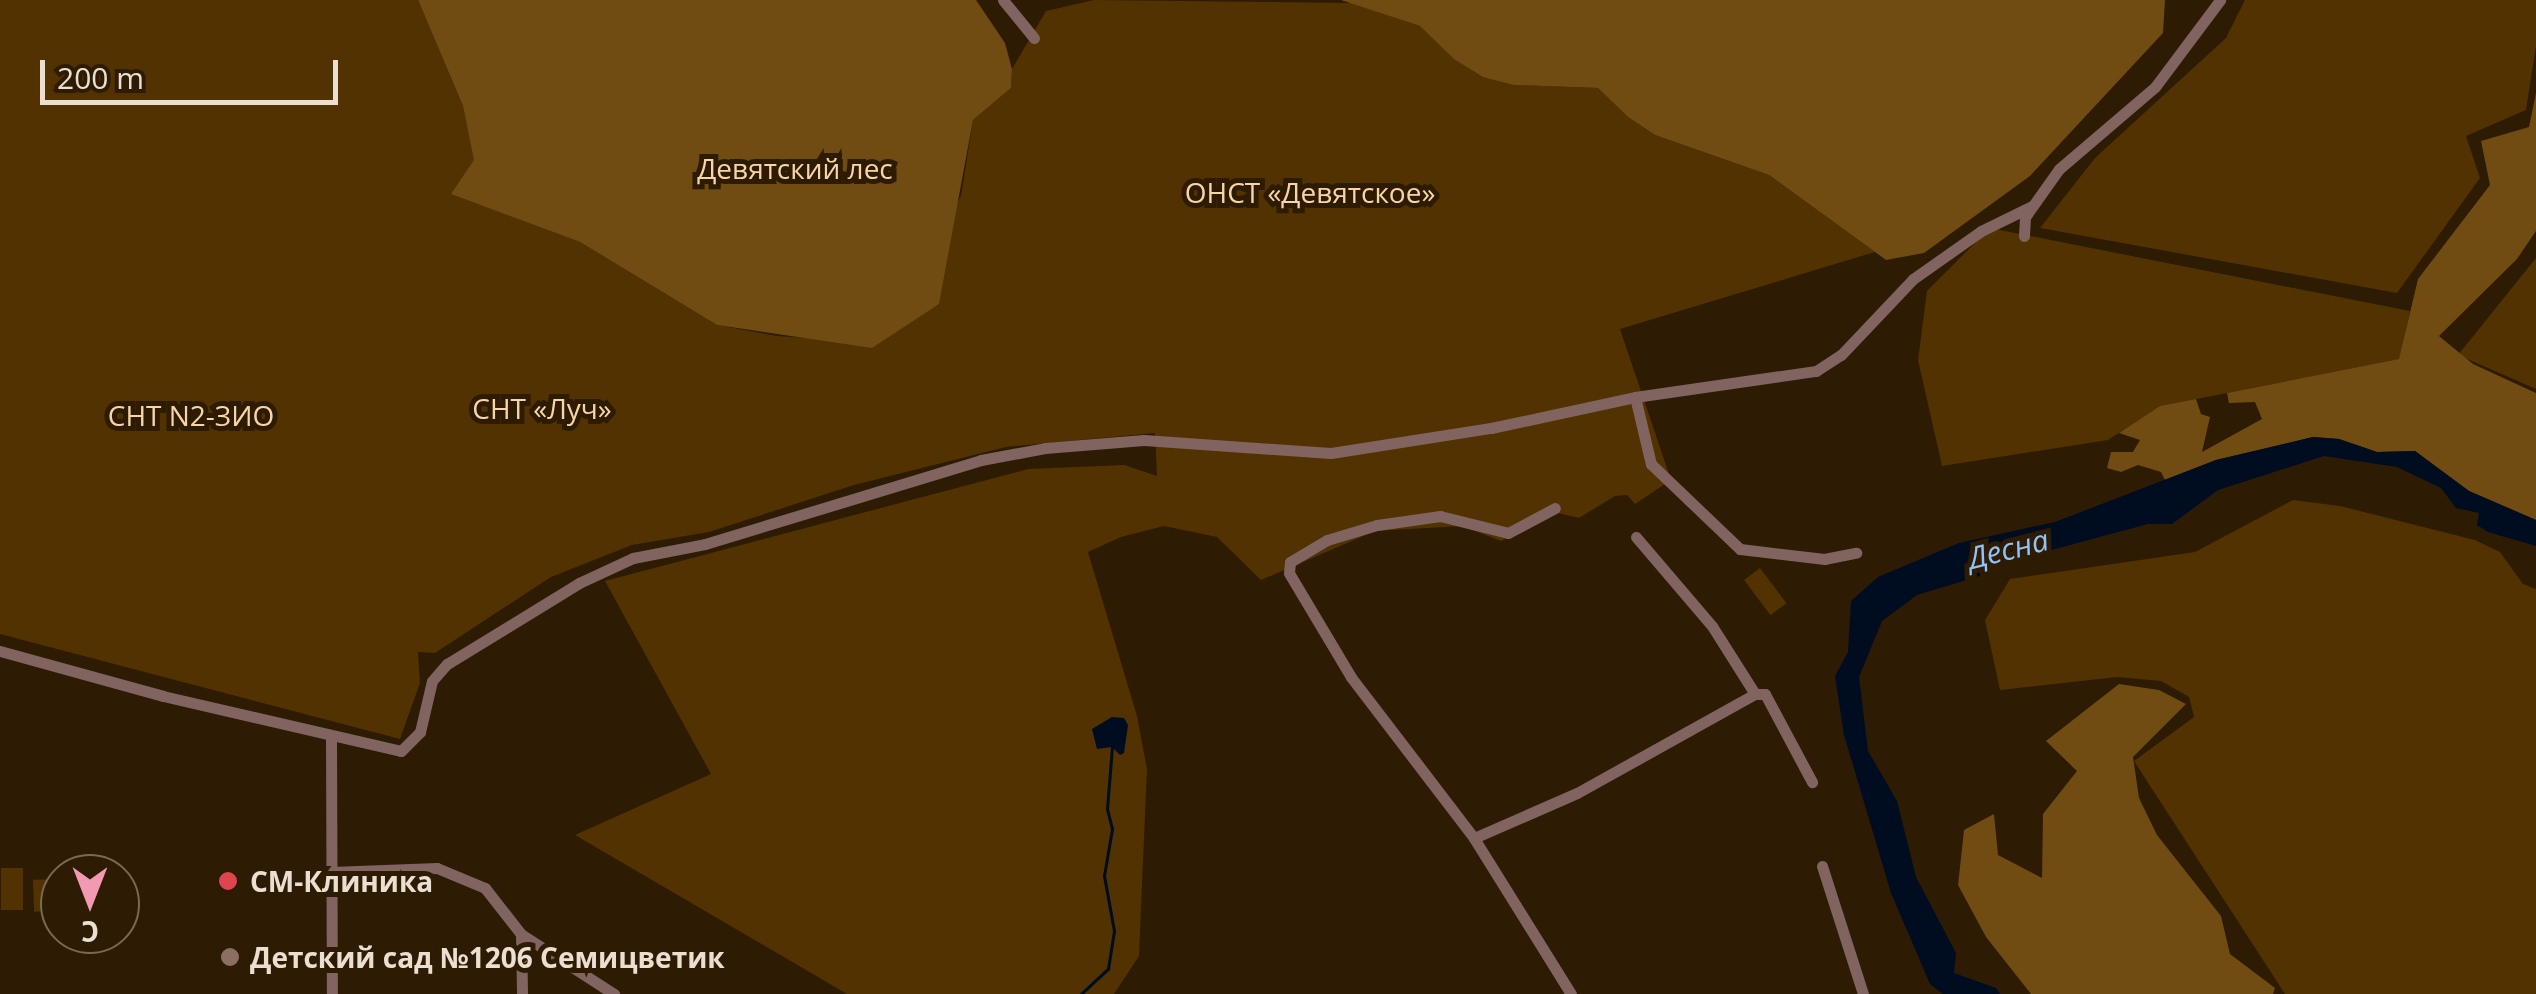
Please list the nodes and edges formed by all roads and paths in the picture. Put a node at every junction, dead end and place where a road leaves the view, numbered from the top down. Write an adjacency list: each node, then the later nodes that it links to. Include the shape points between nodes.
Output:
1 (1003, 0): 3 (street)
2 (2220, 0): 4 (street, via 2155,88 2059,169)
3 (1034, 38)
4 (2032, 206): 5 (street); 6 (street, via 1980,230 1913,279 1854,342 1816,371)
5 (2024, 236)
6 (1635, 397): 9 (street, via 1651,464 1740,549 1824,559); 12 (street, via 1324,454 1144,440 982,460 603,570 447,664 432,682 420,732 401,751)
7 (1555, 508): 14 (street, via 1508,532 1440,516 1376,524 1327,540 1290,562 1288,573 1351,678)
8 (1636, 537): 11 (street, via 1712,626)
9 (1856, 554)
10 (0, 651): 12 (street)
11 (1756, 694): 13 (street, via 1765,694); 14 (street, via 1577,793)
12 (331, 736): 16 (street)
13 (1812, 782)
14 (1474, 838): 21 (street)
15 (1822, 866): 22 (street)
16 (331, 872): 17 (street, via 437,868 485,888); 18 (street)
17 (521, 934): 19 (street); 20 (street)
18 (332, 994)
19 (522, 994)
20 (614, 994)
21 (1570, 994)
22 (1863, 994)

